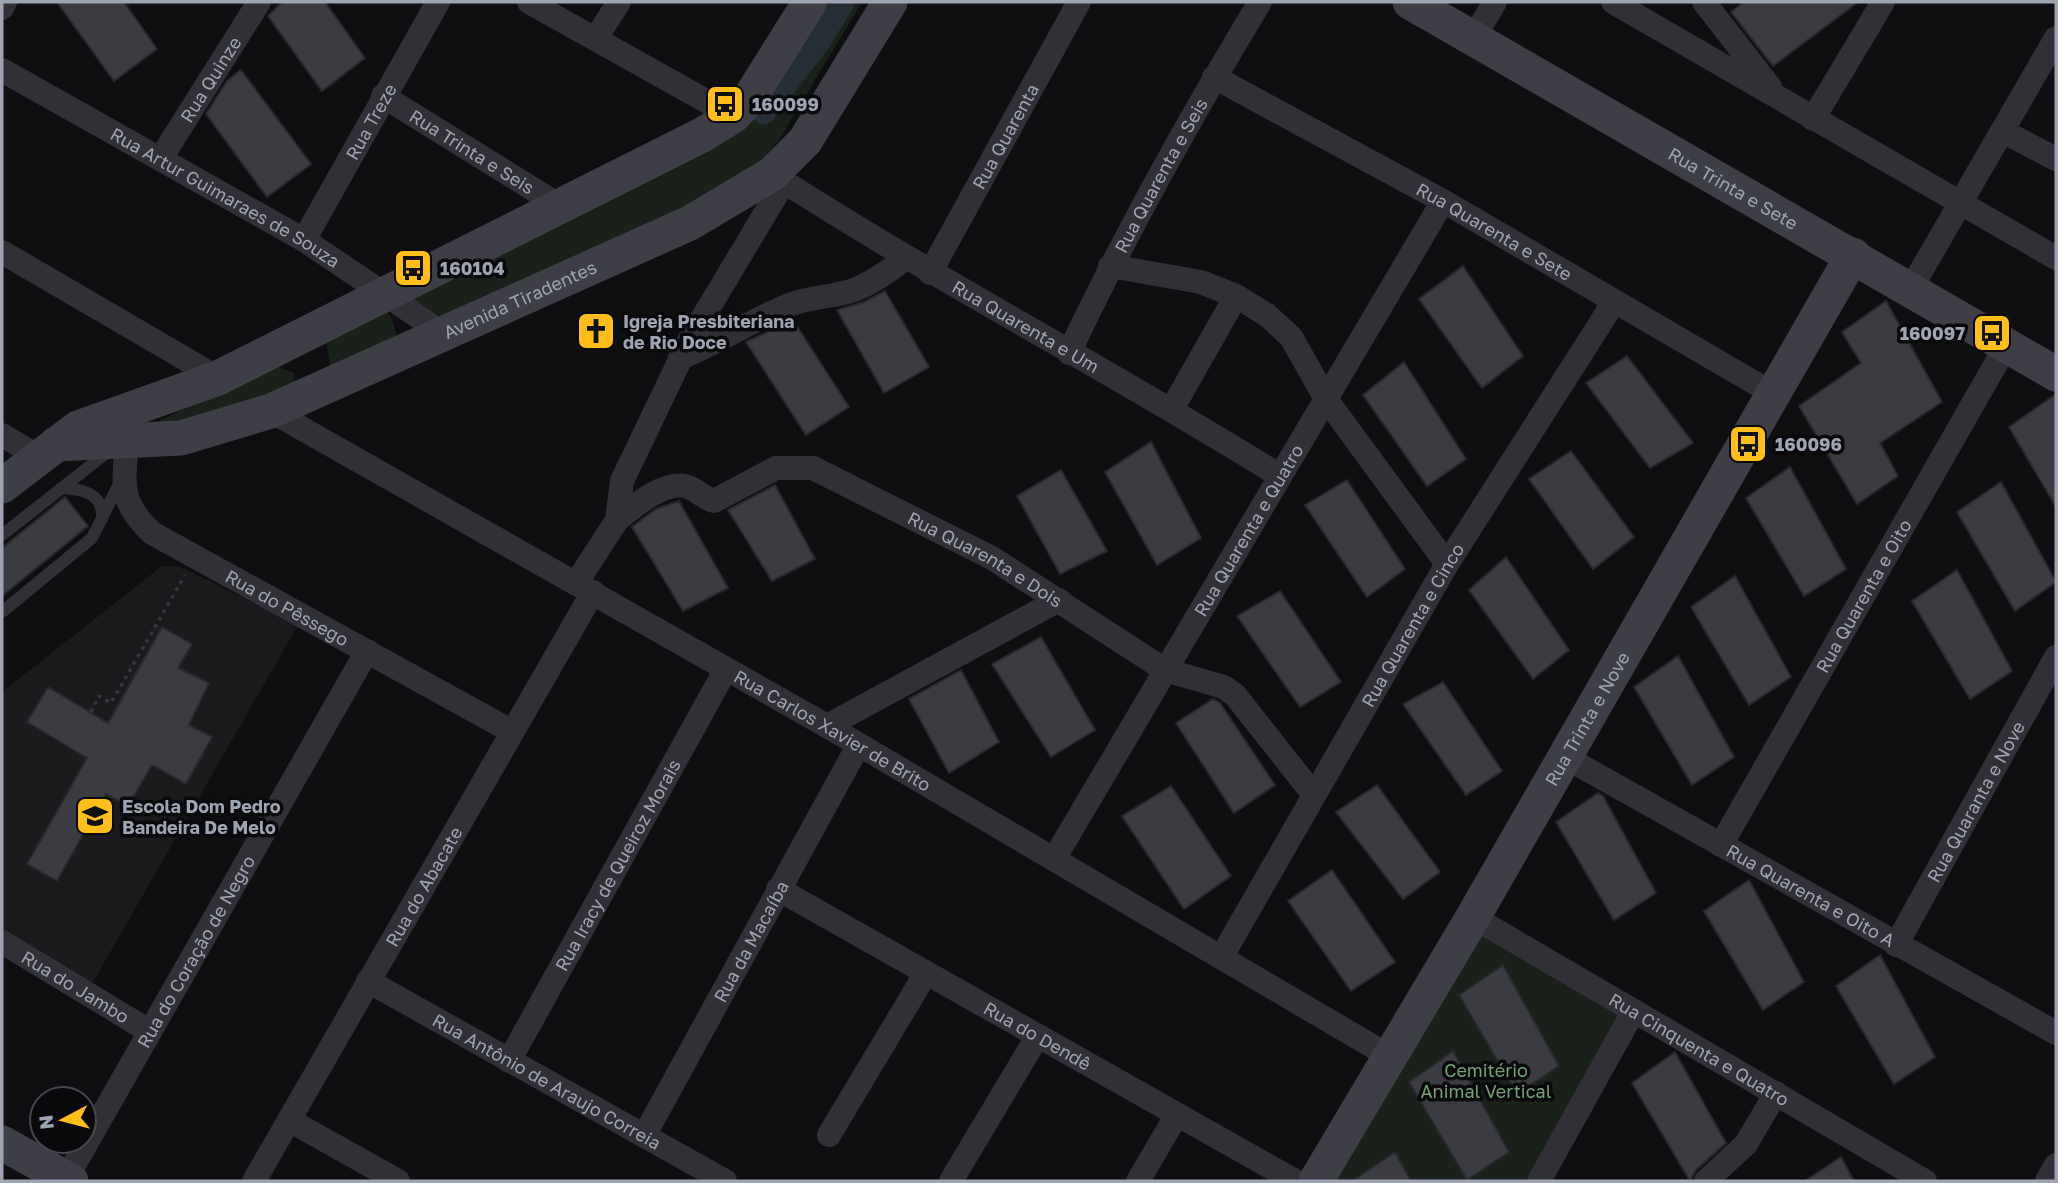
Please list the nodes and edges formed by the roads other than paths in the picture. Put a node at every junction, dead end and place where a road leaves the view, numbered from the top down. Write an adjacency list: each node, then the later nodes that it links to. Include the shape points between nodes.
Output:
1 (5, 2): 15 (street)
2 (259, 2): 26 (street, Rua Quinze)
3 (438, 2): 21 (street, Rua Treze)
4 (529, 2): 17 (street)
5 (619, 2): 17 (street)
6 (810, 2): 23 (street, via 749,99)
7 (890, 2): 28 (street, Avenida Tiradentes)
8 (1079, 2): 38 (street, Rua Quarenta)
9 (1260, 2): 20 (street, Rua Quarenta e Seis)
10 (1410, 2): 16 (street, Rua Trinta e Sete)
11 (1495, 2): 16 (street)
12 (1613, 2): 22 (street)
13 (1704, 2): 22 (street)
14 (1882, 2): 24 (street)
15 (2, 8)
16 (1474, 37): 34 (street, Rua Trinta e Sete)
17 (596, 38): 23 (street)
18 (2056, 38): 25 (street)
19 (4, 75): 26 (street, Rua Artur Guimaraes de Souza)
20 (1214, 77): 29 (street, Rua Quarenta e Sete); 37 (street, Rua Quarenta e Seis)
21 (383, 96): 31 (street, Rua Trinta e Seis); 32 (street, Rua Treze)
22 (1779, 99): 24 (street)
23 (733, 116): 31 (street)
24 (1813, 119): 30 (street)
25 (2002, 131): 27 (street); 30 (street)
26 (161, 158): 32 (street, Rua Artur Guimaraes de Souza)
27 (2056, 159)
28 (778, 178): 35 (street, Rua Quarenta e Um); 43 (street, Avenida Tiradentes, via 690,223); 47 (street)
29 (1443, 201): 42 (street, Rua Quarenta e Sete); 52 (street, Rua Quarenta e Quatro)
30 (1959, 204): 36 (street); 39 (street)
31 (560, 206): 40 (street)
32 (304, 240): 40 (street, Rua Artur Guimaraes de Souza)
33 (2, 252): 49 (street)
34 (1853, 256): 39 (street, Rua Trinta e Sete); 51 (street, Rua Trinta e Nove)
35 (906, 258): 38 (street, Rua Quarenta e Um); 47 (street, via 880,278 851,291 796,302)
36 (2056, 258)
37 (1110, 266): 41 (street, via 1201,282); 46 (street, Rua Quarenta e Seis)
38 (930, 272): 46 (street, Rua Quarenta e Um)
39 (1910, 290): 45 (street, Rua Trinta e Sete)
40 (383, 294): 43 (street, Rua Artur Guimaraes de Souza); 44 (street)
41 (1236, 296): 52 (street, via 1291,337); 53 (street)
42 (1614, 302): 51 (street, Rua Quarenta e Sete); 64 (street, Rua Quarenta e Cinco)
43 (444, 334): 50 (street, Avenida Tiradentes)
44 (289, 340): 49 (street); 50 (street, via 312,342 322,352 325,369)
45 (2006, 346): 48 (street, Rua Trinta e Sete); 77 (street, Rua Quarenta e Oito)
46 (1069, 353): 53 (street, Rua Quarenta e Um)
47 (680, 358): 61 (street, via 622,481)
48 (2056, 374)
49 (206, 383): 56 (street, via 78,428); 57 (street, via 150,416)
50 (311, 393): 54 (street, Avenida Tiradentes)
51 (1772, 393): 75 (street, Rua Trinta e Nove)
52 (1326, 399): 58 (street, Rua Quarenta e Quatro); 64 (street)
53 (1172, 409): 58 (street, Rua Quarenta e Um)
54 (271, 411): 57 (street, Avenida Tiradentes); 65 (street, Rua Carlos Xavier de Brito)
55 (2, 435): 56 (street)
56 (47, 450): 57 (street, Avenida Tiradentes); 59 (street)
57 (126, 455): 60 (lane); 62 (lane); 68 (street, Rua do Pêssego, via 126,497 135,517 152,533)
58 (1280, 477): 71 (street, Rua Quarenta e Quatro)
59 (2, 486)
60 (61, 488): 62 (lane, via 93,494 101,504); 63 (lane)
61 (617, 520): 65 (street, Rua do Abacate); 66 (street, Rua Quarenta e Dois, via 645,499 676,486 714,501 776,468 813,468 992,558)
62 (102, 523): 67 (lane, via 81,549)
63 (2, 535)
64 (1447, 564): 76 (street, Rua Quarenta e Cinco)
65 (585, 587): 70 (street, Rua Carlos Xavier de Brito); 73 (street, Rua do Abacate)
66 (1059, 600): 71 (street, Rua Quarenta e Dois); 72 (street)
67 (2, 612)
68 (367, 651): 73 (street, Rua do Pêssego); 87 (street, Rua do Coração de Negro)
69 (2056, 657): 82 (street, Rua Quaranta e Nove)
70 (726, 669): 72 (street, Rua Carlos Xavier de Brito); 91 (street, Rua Iracy de Queiroz Morais)
71 (1165, 670): 76 (street, Rua Quarenta e Dois, via 1224,687 1235,695); 78 (street, Rua Quarenta e Quatro)
72 (827, 726): 74 (street, Rua Carlos Xavier de Brito)
73 (511, 731): 85 (street, Rua do Abacate)
74 (858, 746): 78 (street, Rua Carlos Xavier de Brito); 79 (street, Rua da Macaíba)
75 (1565, 757): 77 (street, Rua Quarenta e Oito A); 80 (street, Rua Trinta e Nove)
76 (1314, 795): 83 (street, Rua Quarenta e Cinco)
77 (1721, 845): 82 (street, Rua Quarenta e Oito A)
78 (1054, 859): 83 (street, Rua Carlos Xavier de Brito)
79 (778, 889): 84 (street, Rua do Dendê); 96 (street, Rua da Macaíba)
80 (1474, 918): 86 (street, Rua Cinquenta e Quatro); 90 (street, Rua Trinta e Nove)
81 (2, 942): 87 (street, Rua do Jambo)
82 (1896, 945): 88 (street, Rua Quarenta e Oito A)
83 (1222, 956): 90 (street, Rua Carlos Xavier de Brito)
84 (926, 973): 89 (street, Rua do Dendê); 95 (street)
85 (368, 981): 91 (street, Rua Antônio de Araujo Correia); 94 (street, Rua do Abacate)
86 (1633, 1012): 92 (street, Rua Cinquenta e Quatro); 107 (street)
87 (149, 1031): 99 (street, Rua do Coração de Negro)
88 (2056, 1033)
89 (1037, 1037): 93 (street, Rua do Dendê); 103 (street)
90 (1389, 1056): 106 (street, Rua Trinta e Nove)
91 (509, 1061): 96 (street, Rua Antônio de Araujo Correia)
92 (1776, 1093): 108 (street, via 1746,1144); 109 (street, Rua Cinquenta e Quatro)
93 (1176, 1116): 104 (street); 105 (street, Rua do Dendê)
94 (289, 1120): 100 (street, Rua do Abacate); 101 (street)
95 (829, 1135)
96 (644, 1136): 102 (street, Rua Antônio de Araujo Correia)
97 (2, 1143): 99 (street)
98 (2056, 1165): 110 (street)
99 (69, 1180)
100 (254, 1181)
101 (398, 1181)
102 (725, 1181)
103 (951, 1181)
104 (1138, 1181)
105 (1295, 1181)
106 (1316, 1181)
107 (1539, 1181)
108 (1706, 1181)
109 (1925, 1181)
110 (2047, 1181)

